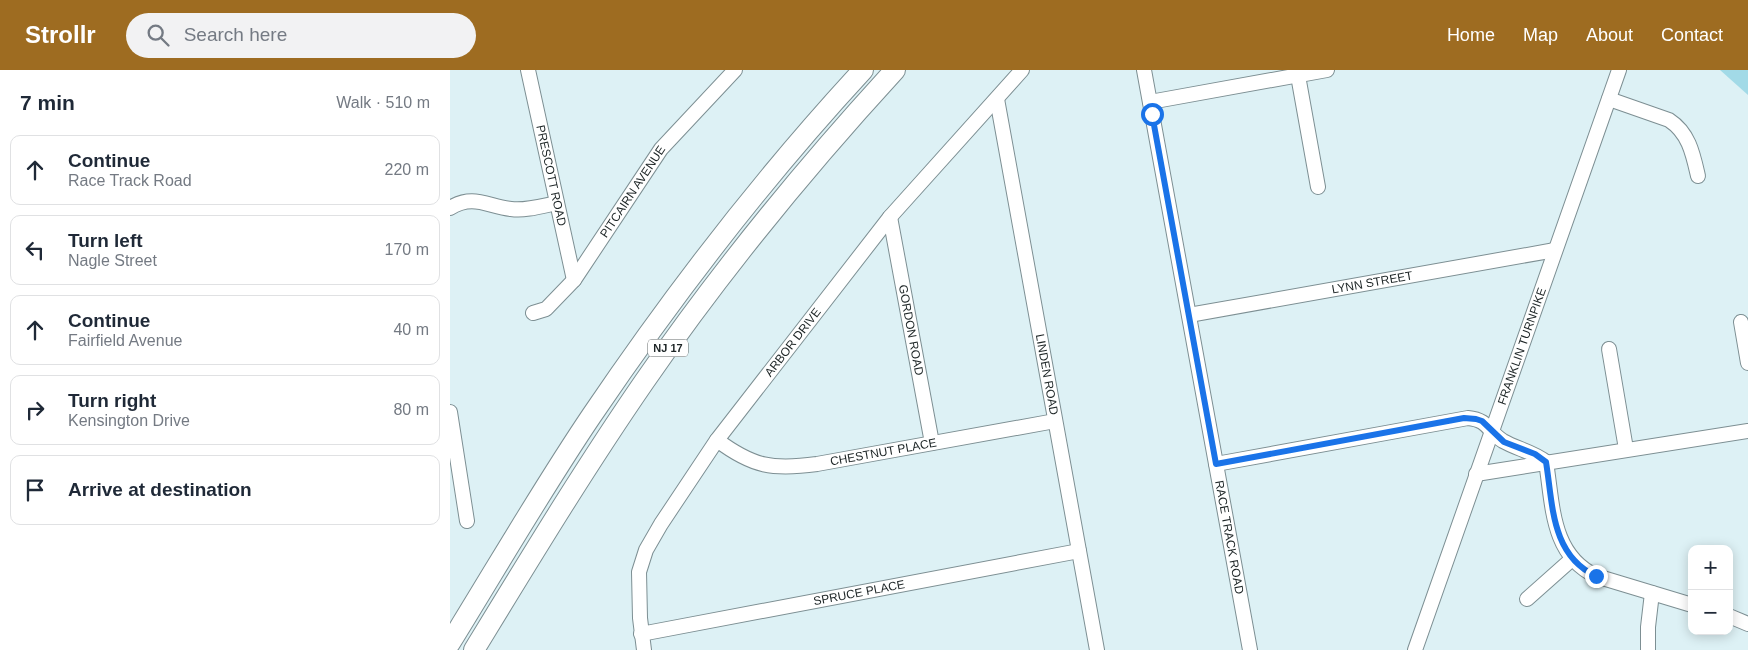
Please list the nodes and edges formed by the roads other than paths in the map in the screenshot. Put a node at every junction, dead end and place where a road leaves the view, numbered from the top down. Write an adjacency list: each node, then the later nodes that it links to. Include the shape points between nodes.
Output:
1 (528, 70): 17 (street, PRESCOTT ROAD)
2 (734, 70): 21 (street, PITCAIRN AVENUE, via 661,149)
3 (851, 70): 14 (highway)
4 (863, 70): 14 (highway, NJ 17)
5 (895, 70): 47 (highway, NJ 17, via 789,192 678,334 588,466)
6 (1022, 70): 11 (street, ARBOR DRIVE)
7 (1144, 70): 13 (street, RACE TRACK ROAD)
8 (1327, 70): 10 (street)
9 (1619, 70): 12 (street, FRANKLIN TURNPIKE)
10 (1297, 73): 13 (street); 16 (street)
11 (997, 99): 19 (street, ARBOR DRIVE); 28 (street, LINDEN ROAD)
12 (1609, 100): 15 (street, via 1670,120 1678,126 1684,132); 20 (street, FRANKLIN TURNPIKE)
13 (1150, 102): 23 (street, RACE TRACK ROAD)
14 (810, 129): 46 (highway, NJ 17, via 708,254 637,350)
15 (1698, 176)
16 (1318, 187)
17 (557, 203): 18 (street, via 511,210 468,200); 21 (street, PRESCOTT ROAD)
18 (450, 208)
19 (890, 217): 31 (street, ARBOR DRIVE); 32 (street, GORDON ROAD)
20 (1555, 250): 23 (street, LYNN STREET); 29 (street, FRANKLIN TURNPIKE)
21 (574, 280): 22 (street, PITCAIRN AVENUE, via 546,309)
22 (533, 313)
23 (1189, 315): 35 (street, RACE TRACK ROAD)
24 (1741, 322): 26 (street)
25 (1609, 349): 33 (street)
26 (1748, 363)
27 (450, 412): 37 (street)
28 (1055, 420): 32 (street, CHESTNUT PLACE); 38 (street, LINDEN ROAD)
29 (1491, 430): 34 (street, via 1504,442); 35 (street, via 1482,421 1464,418); 36 (street, FRANKLIN TURNPIKE)
30 (1748, 431): 33 (street)
31 (718, 440): 32 (street, CHESTNUT PLACE, via 741,457 778,467 817,464); 45 (street, ARBOR DRIVE, via 660,524 641,561 638,586)
32 (932, 443)
33 (1626, 449): 34 (street)
34 (1546, 462): 36 (street); 39 (street, via 1557,531)
35 (1216, 464): 50 (street, RACE TRACK ROAD)
36 (1476, 474): 51 (street, FRANKLIN TURNPIKE)
37 (468, 521)
38 (1079, 551): 45 (street, SPRUCE PLACE); 49 (street, LINDEN ROAD)
39 (1572, 559): 40 (street, via 1596,576); 41 (street)
40 (1652, 593): 42 (street); 52 (street)
41 (1527, 600)
42 (1688, 604)
43 (1733, 618): 44 (street)
44 (1748, 624)
45 (641, 634): 48 (street, ARBOR DRIVE)
46 (450, 643)
47 (474, 650)
48 (644, 650)
49 (1097, 650)
50 (1250, 650)
51 (1415, 650)
52 (1648, 650)

